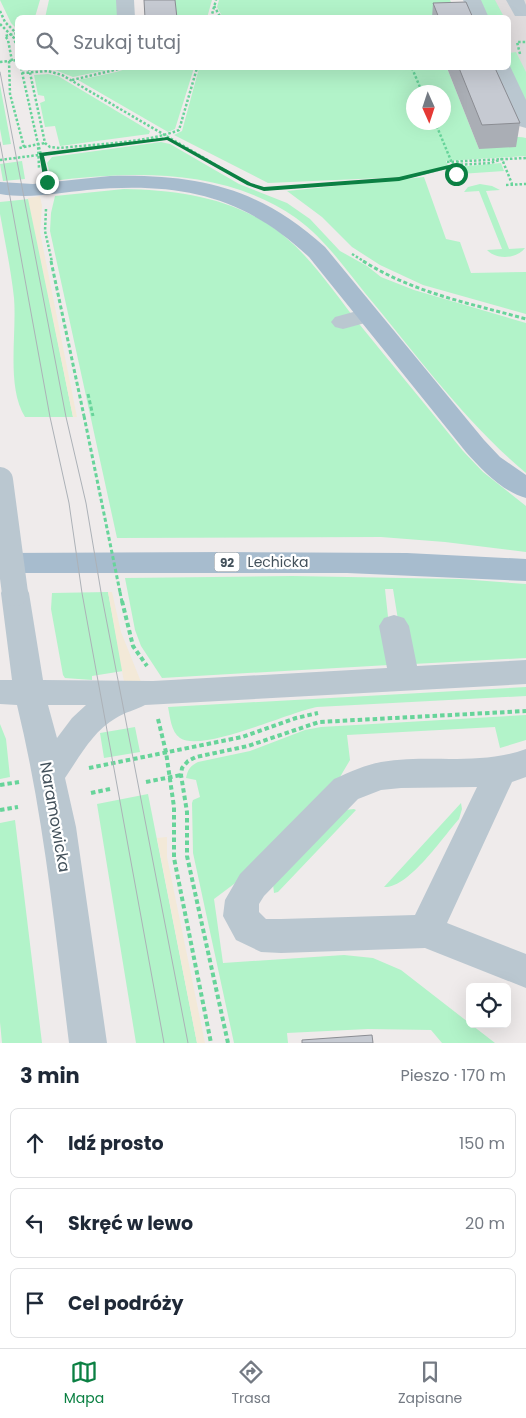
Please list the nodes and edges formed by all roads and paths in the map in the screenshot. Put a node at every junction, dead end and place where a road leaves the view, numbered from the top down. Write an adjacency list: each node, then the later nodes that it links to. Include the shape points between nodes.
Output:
1 (125, 0): 6 (street)
2 (216, 0): 4 (path)
3 (472, 0): 9 (street)
4 (214, 6): 7 (path); 8 (path)
5 (0, 11): 11 (path)
6 (126, 15)
7 (211, 15)
8 (218, 15)
9 (479, 15)
10 (0, 24): 13 (path)
11 (15, 32)
12 (15, 34): 13 (path)
13 (11, 35): 14 (path); 18 (path, via 5,36)
14 (15, 41)
15 (526, 42): 16 (path, via 517,42)
16 (519, 52)
17 (15, 60): 18 (path)
18 (10, 61): 19 (path); 35 (path, via 10,94)
19 (0, 62)
20 (21, 70): 26 (path)
21 (115, 70): 27 (path)
22 (195, 70): 31 (path, via 179,130)
23 (413, 70): 28 (path)
24 (503, 70): 29 (street)
25 (30, 72): 26 (path); 27 (path, via 54,72); 33 (path)
26 (22, 73): 34 (path)
27 (71, 80): 31 (path)
28 (419, 85)
29 (526, 122)
30 (438, 130): 43 (path)
31 (162, 134): 32 (path); 33 (path, via 60,148)
32 (168, 138): 37 (path); 46 (path)
33 (45, 143): 34 (path)
34 (38, 144): 35 (path); 37 (path)
35 (24, 147): 36 (path)
36 (19, 148)
37 (39, 155): 40 (path); 45 (path)
38 (526, 158): 39 (path)
39 (502, 159): 41 (path); 44 (path); 48 (path)
40 (0, 160)
41 (458, 161): 43 (path); 44 (path)
42 (447, 162): 43 (path)
43 (451, 162): 44 (path)
44 (454, 166): 47 (path); 52 (path, via 399,179 264,189)
45 (46, 175)
46 (233, 175)
47 (459, 180)
48 (512, 184): 49 (path); 50 (path)
49 (526, 184)
50 (506, 185)
51 (0, 188): 55 (main road, via 23,191 126,182 160,183 224,195 268,213 292,229 317,252)
52 (273, 192)
53 (46, 206): 64 (path, bridge, via 45,231)
54 (346, 250): 56 (path, via 415,288)
55 (368, 315): 57 (street); 61 (main road, via 491,463)
56 (526, 319)
57 (343, 322)
58 (88, 394): 59 (path)
59 (94, 416)
60 (0, 480): 68 (street, Naramowicka, bridge, via 16,593)
61 (526, 489)
62 (0, 563): 63 (main road, Lechicka / 92, via 366,562)
63 (526, 570)
64 (120, 592)
65 (394, 626): 67 (street)
66 (526, 672): 67 (street)
67 (404, 678): 69 (street)
68 (15, 692): 69 (street); 75 (street, Naramowicka)
69 (153, 693): 75 (street, via 122,700 87,721)
70 (526, 711): 74 (path, via 311,723 248,746 196,757 182,768)
71 (327, 712): 73 (path, via 306,714 228,741)
72 (513, 767): 84 (street); 84 (street, via 381,776 354,784 279,858 242,900 241,916 249,928 262,935)
73 (87, 768)
74 (181, 775): 76 (path); 88 (path, via 187,812 187,856)
75 (49, 776): 86 (street, Naramowicka, via 59,827)
76 (168, 777): 77 (path); 87 (path, via 174,807 174,858)
77 (146, 782)
78 (14, 783): 79 (path)
79 (0, 786)
80 (110, 789): 81 (path)
81 (91, 792)
82 (18, 807): 83 (path)
83 (0, 810)
84 (425, 932): 85 (street)
85 (526, 971)
86 (88, 1043)
87 (211, 1043)
88 (228, 1043)

